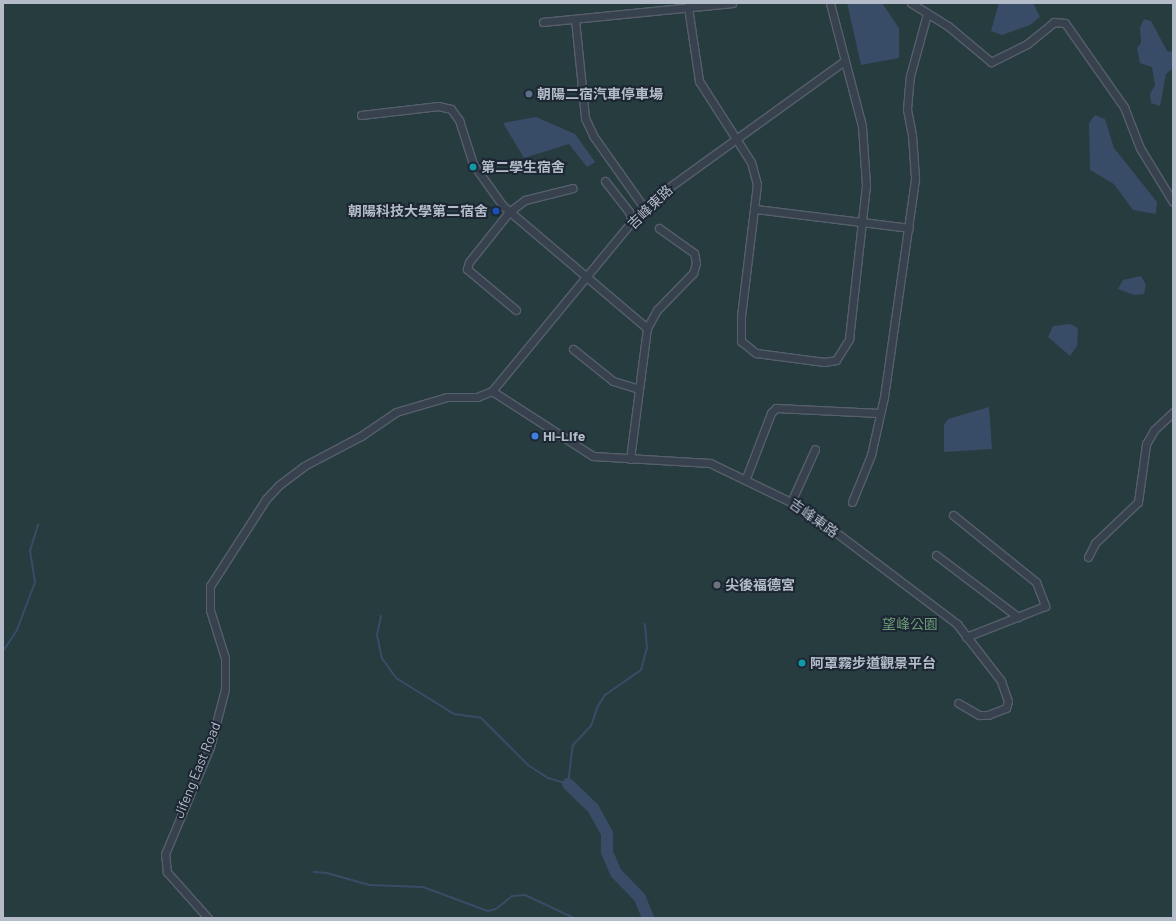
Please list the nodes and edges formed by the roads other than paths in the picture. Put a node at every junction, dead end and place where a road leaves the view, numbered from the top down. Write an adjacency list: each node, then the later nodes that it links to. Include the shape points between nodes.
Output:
1 (732, 3): 4 (street)
2 (830, 3): 8 (street)
3 (912, 3): 5 (street)
4 (688, 7): 6 (street); 10 (street, via 694,67 699,81)
5 (927, 14): 13 (street, via 948,26 991,62 1027,44 1054,22 1065,23 1124,107 1140,148); 20 (street, via 910,76 907,102 914,178)
6 (575, 19): 7 (street); 14 (street, via 585,118 594,137)
7 (543, 22)
8 (844, 61): 10 (street, 吉峰東路); 18 (street, via 858,104 866,159)
9 (361, 115): 16 (street, via 438,106 451,109 459,120 474,164)
10 (736, 138): 14 (street, 吉峰東路, via 683,176); 15 (street, via 755,172)
11 (605, 181): 17 (street)
12 (573, 188): 16 (street, via 525,200)
13 (1173, 202)
14 (645, 209): 17 (street, 吉峰東路)
15 (755, 209): 18 (street); 18 (street, via 741,316 741,341 756,353 791,358 824,362 836,360 844,350 848,339)
16 (509, 212): 21 (street); 22 (street, via 482,244 467,269)
17 (632, 221): 21 (street, 吉峰東路)
18 (862, 222): 20 (street)
19 (658, 228): 23 (street, via 694,253 696,262 693,273 656,310)
20 (909, 228): 28 (street, via 884,397)
21 (586, 277): 23 (street); 26 (street, 吉峰東路)
22 (516, 310)
23 (647, 328): 25 (street)
24 (574, 349): 25 (street, via 613,381)
25 (639, 389): 30 (street)
26 (492, 391): 30 (street, 吉峰東路, via 593,456); 40 (street, via 477,397 447,397 396,412 361,436 304,466 279,485 266,499 216,574 210,586 209,599 225,658 226,689 210,747 165,854 167,872)
27 (1173, 412): 36 (street, via 1154,430 1146,444 1138,502 1095,543)
28 (879, 414): 31 (street, via 776,408 771,412); 33 (street, via 870,455)
29 (815, 449): 32 (street)
30 (630, 459): 31 (street, 吉峰東路, via 710,463)
31 (746, 478): 32 (street, 吉峰東路)
32 (791, 502): 38 (street, 吉峰東路, via 805,509 957,624)
33 (852, 502)
34 (953, 515): 37 (street, via 1036,582 1045,606)
35 (936, 554): 37 (street)
36 (1088, 557)
37 (1018, 616): 38 (street)
38 (966, 637): 39 (street, 吉峰東路, via 1001,681 1008,701 1002,711 988,716 979,715)
39 (958, 703)
40 (208, 918)

